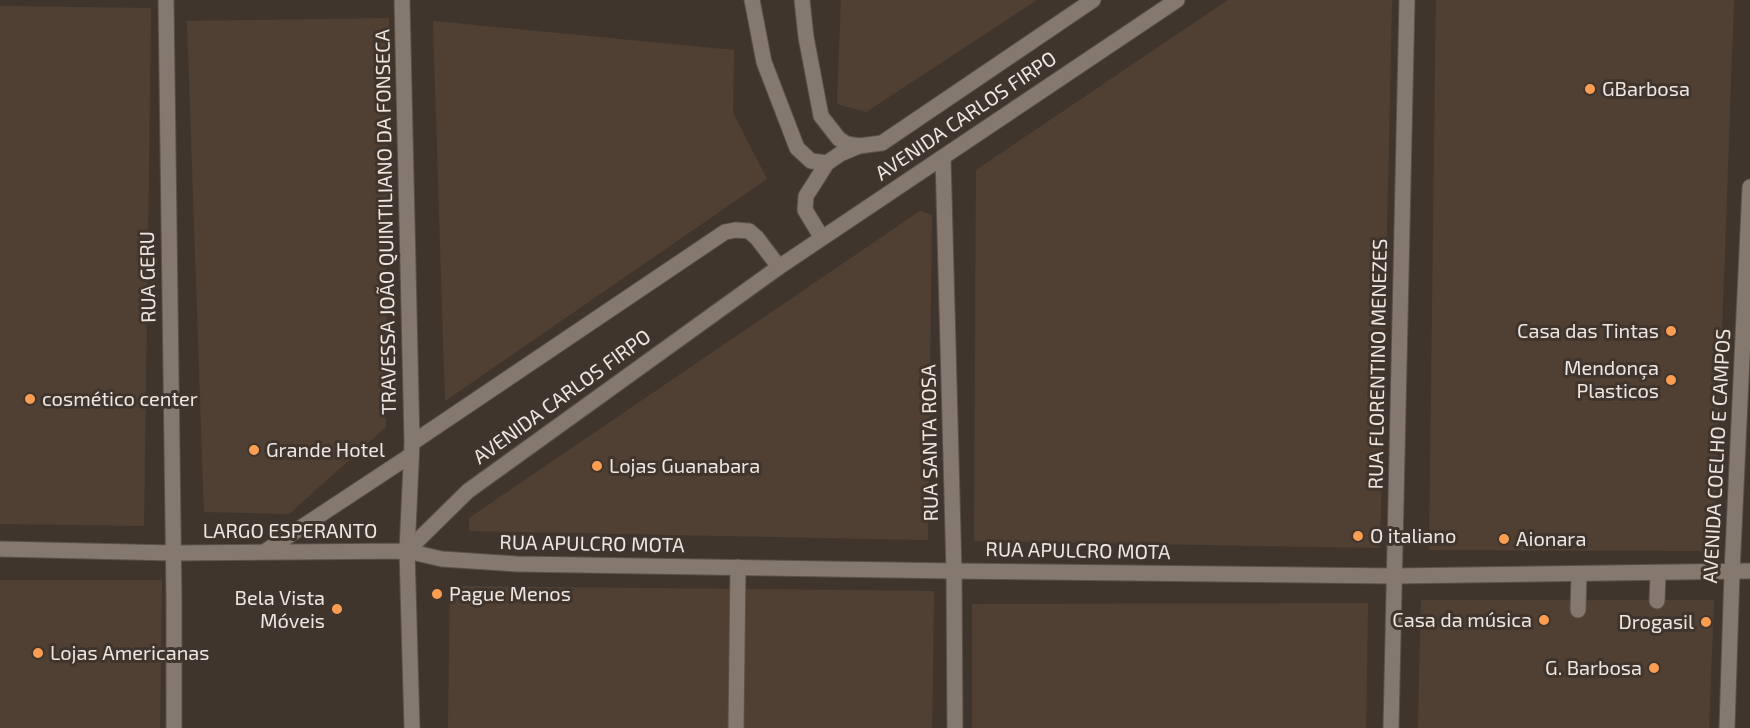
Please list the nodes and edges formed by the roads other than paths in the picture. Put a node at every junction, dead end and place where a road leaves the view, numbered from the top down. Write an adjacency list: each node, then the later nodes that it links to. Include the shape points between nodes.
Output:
1 (166, 0): 18 (main road, RUA GERU)
2 (402, 0): 14 (main road, TRAVESSA JOÃO QUINTILIANO DA FONSECA)
3 (752, 0): 10 (main road, via 764,62 797,148 811,161)
4 (802, 0): 8 (main road, AVENIDA CARLOS FIRPO, via 821,116 839,139)
5 (1093, 0): 8 (main road, AVENIDA CARLOS FIRPO, via 882,143)
6 (1177, 0): 9 (main road, AVENIDA CARLOS FIRPO)
7 (1407, 0): 25 (main road, RUA FLORENTINO MENEZES)
8 (859, 146): 10 (main road)
9 (943, 157): 12 (main road, AVENIDA CARLOS FIRPO); 20 (main road, RUA SANTA ROSA)
10 (827, 163): 12 (main road, via 806,196 805,210)
11 (1750, 187): 22 (main road, AVENIDA COELHO E CAMPOS)
12 (822, 238): 13 (main road, AVENIDA CARLOS FIRPO)
13 (779, 267): 14 (main road, via 749,231 725,232); 16 (main road, AVENIDA CARLOS FIRPO, via 468,491)
14 (411, 449): 16 (main road, TRAVESSA JOÃO QUINTILIANO DA FONSECA); 17 (main road)
15 (0, 549): 18 (main road, LARGO ESPERANTO)
16 (407, 551): 17 (main road, LARGO ESPERANTO); 19 (main road, RUA APULCRO MOTA, via 441,560 473,562); 29 (main road, TRAVESSA JOÃO QUINTILIANO DA FONSECA)
17 (264, 552): 18 (main road, LARGO ESPERANTO)
18 (173, 553): 28 (main road, RUA GERU)
19 (738, 567): 20 (main road, RUA APULCRO MOTA); 30 (main road)
20 (954, 571): 25 (main road, RUA APULCRO MOTA); 31 (main road, RUA SANTA ROSA)
21 (1750, 571): 22 (main road, RUA APULCRO MOTA)
22 (1732, 572): 23 (main road, RUA APULCRO MOTA); 33 (main road, AVENIDA COELHO E CAMPOS)
23 (1658, 573): 24 (main road, RUA APULCRO MOTA); 26 (main road)
24 (1579, 574): 25 (main road, RUA APULCRO MOTA); 27 (main road)
25 (1394, 576): 32 (main road, RUA FLORENTINO MENEZES)
26 (1657, 601)
27 (1578, 610)
28 (174, 728)
29 (412, 728)
30 (736, 728)
31 (954, 728)
32 (1391, 728)
33 (1727, 728)

